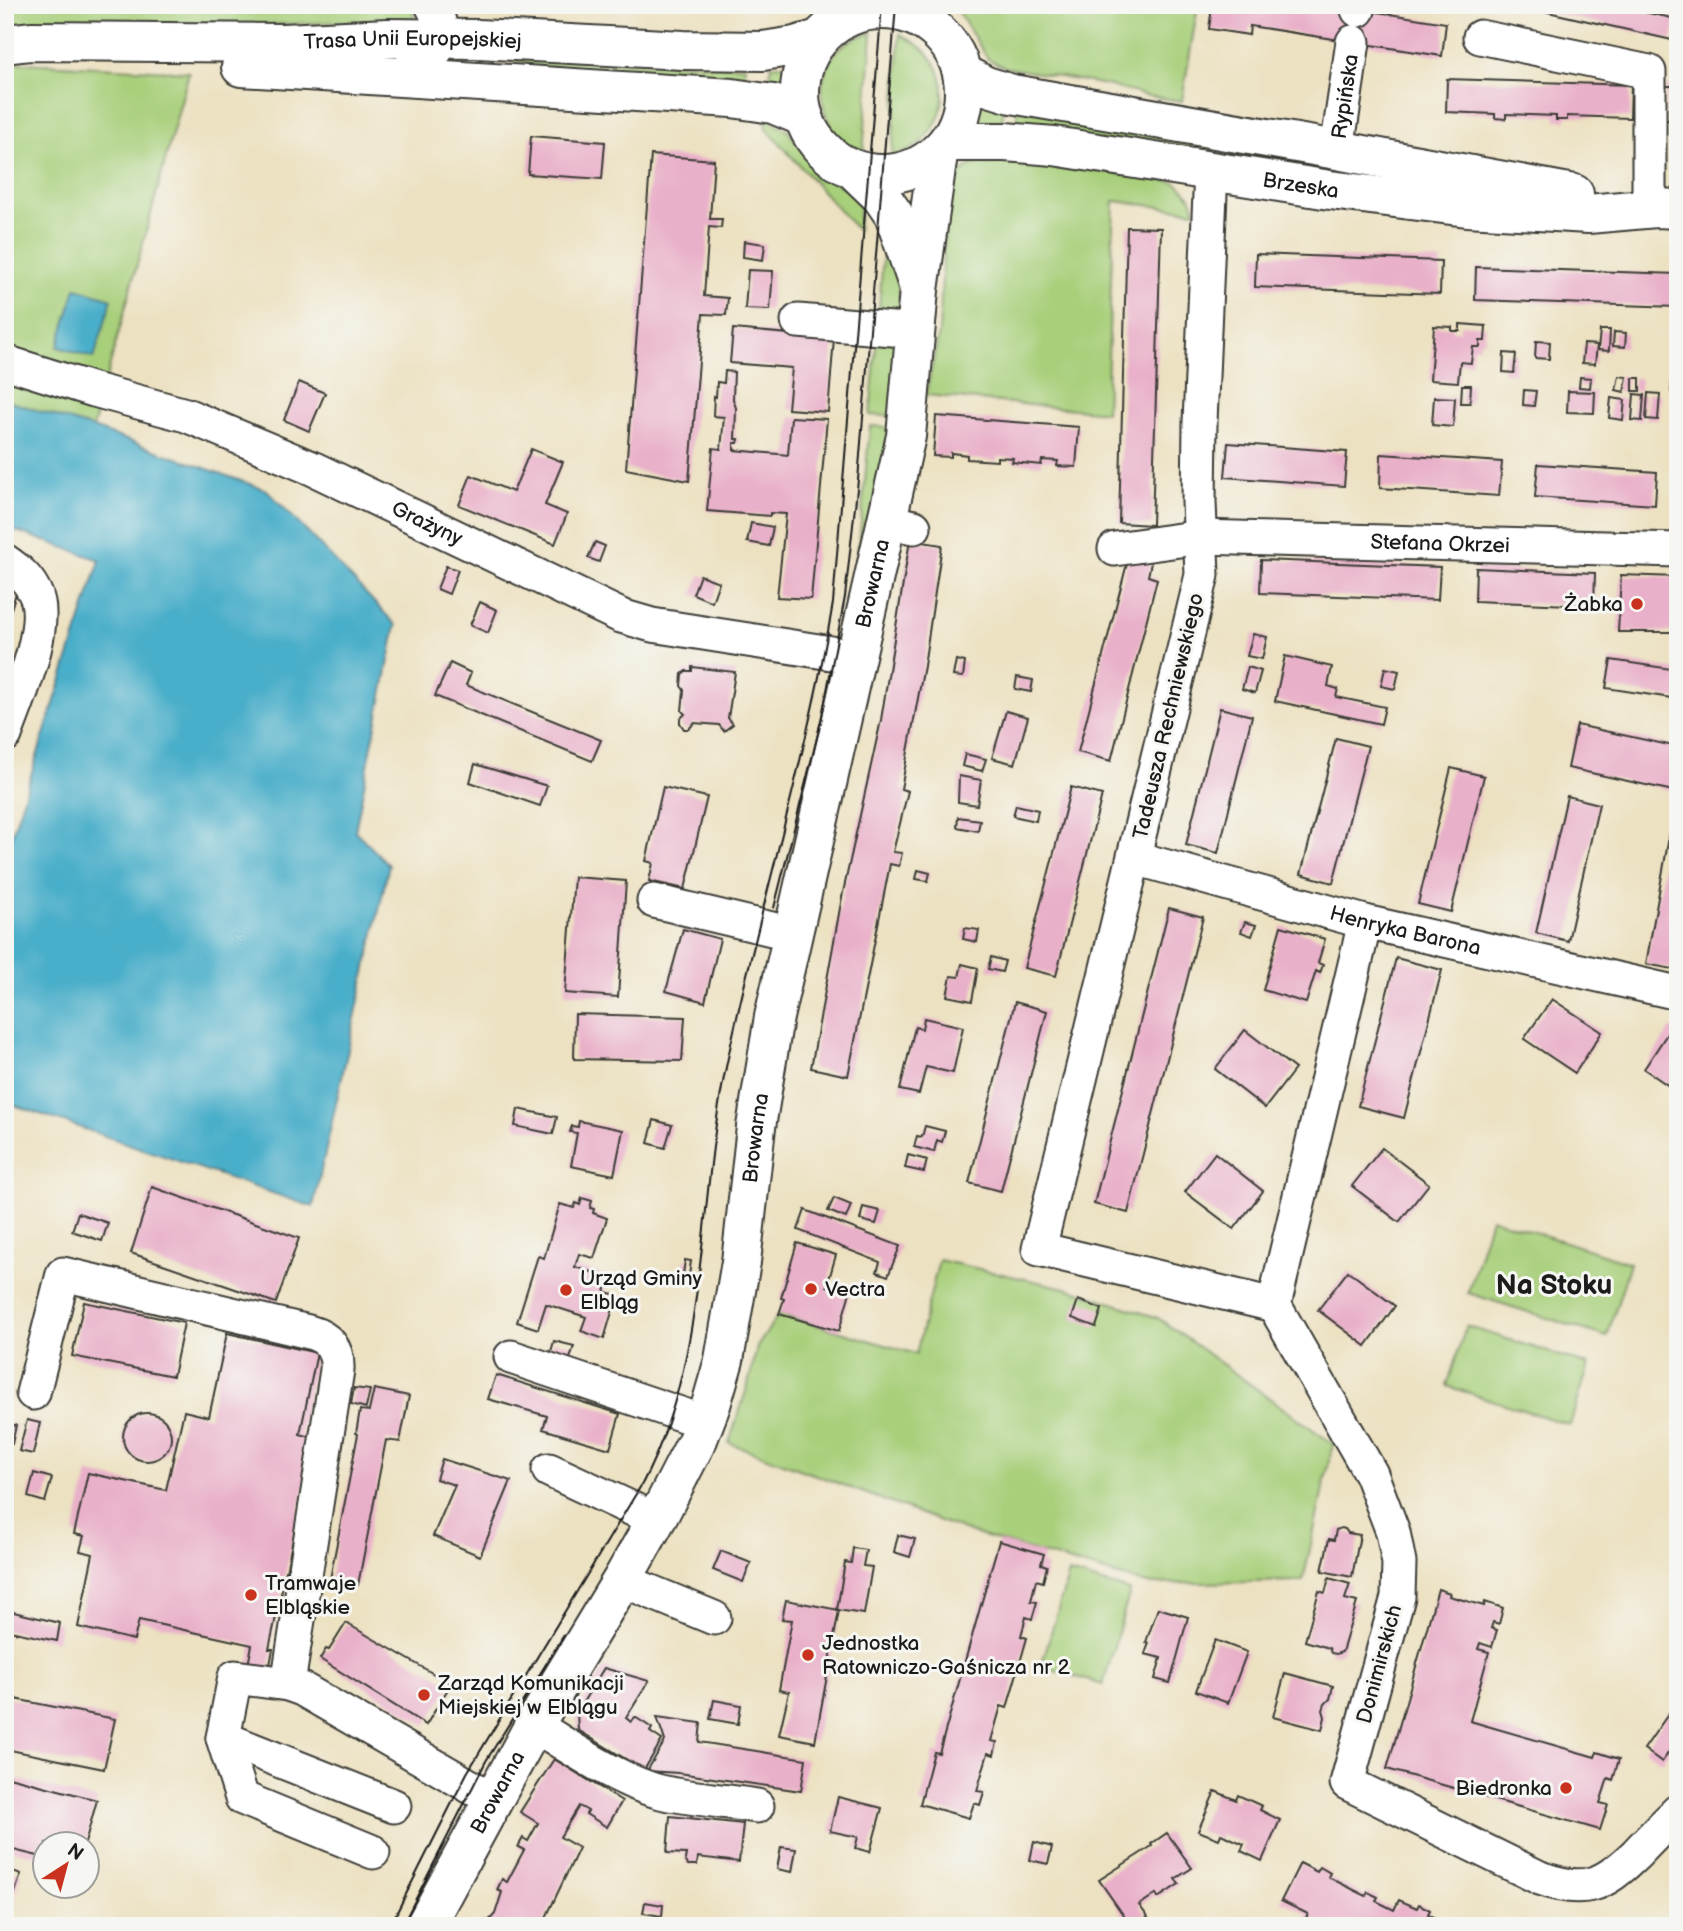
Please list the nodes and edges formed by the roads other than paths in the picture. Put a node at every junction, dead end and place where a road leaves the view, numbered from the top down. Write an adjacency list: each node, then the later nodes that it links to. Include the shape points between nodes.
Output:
1 (927, 16): 2 (main road, via 872,11); 8 (main road)
2 (837, 21): 3 (main road, Trasa Unii Europejskiej, via 794,46 763,51 521,40); 10 (main road, via 805,66 801,83)
3 (436, 22): 6 (main road, Trasa Unii Europejskiej, via 388,38); 9 (street, via 439,49)
4 (1480, 37): 15 (street, via 1649,72 1649,190)
5 (1353, 42): 12 (street, Rypińska)
6 (5, 44)
7 (5, 53): 9 (main road, Trasa Unii Europejskiej)
8 (963, 74): 11 (main road, via 963,106); 12 (main road, Brzeska, via 1012,94)
9 (400, 75): 10 (main road, Trasa Unii Europejskiej, via 732,98 773,104)
10 (804, 117): 13 (main road, via 820,146)
11 (944, 148): 13 (main road, via 900,169); 14 (main road, Brzeska, via 1005,142 1054,146); 16 (main road, Browarna)
12 (1338, 150): 15 (main road, Brzeska)
13 (854, 170): 16 (main road, Browarna, via 894,215)
14 (1211, 171): 15 (main road, Brzeska, via 1467,207 1588,214); 20 (street, Tadeusza Rechniewskiego, via 1200,422)
15 (1667, 208)
16 (919, 290): 18 (main road, Browarna)
17 (799, 321): 18 (street)
18 (916, 331): 24 (main road, Browarna, via 901,524)
19 (5, 362): 24 (street, Grażyny, via 186,415 314,468 621,616 652,625)
20 (1201, 537): 21 (street, Stefana Okrzei); 22 (street, Stefana Okrzei); 26 (street, Tadeusza Rechniewskiego, via 1202,575)
21 (1115, 549)
22 (1678, 550)
23 (5, 561): 25 (street, via 22,573 36,595 40,621)
24 (857, 657): 29 (main road, Browarna)
25 (5, 736)
26 (1135, 858): 28 (street, Henryka Barona); 31 (street, Tadeusza Rechniewskiego, via 1039,1249)
27 (654, 901): 29 (street)
28 (1365, 922): 30 (street, Henryka Barona); 31 (street)
29 (793, 934): 34 (main road, Browarna, via 764,1074 731,1325)
30 (1678, 993)
31 (1274, 1305): 45 (street, Donimirskich, via 1371,1474 1393,1532 1399,1563 1398,1597 1347,1783 1540,1878 1575,1887 1607,1880)
32 (511, 1357): 34 (street)
33 (33, 1393): 39 (street, via 63,1274 328,1340 335,1348 337,1370)
34 (704, 1422): 36 (main road, Browarna)
35 (549, 1471): 36 (street)
36 (656, 1520): 37 (main road, Browarna)
37 (622, 1580): 38 (street); 40 (main road, Browarna)
38 (714, 1618)
39 (288, 1684): 41 (street, via 235,1676); 42 (street)
40 (534, 1725): 42 (main road, Browarna); 43 (street, via 645,1787)
41 (223, 1738): 44 (street); 46 (street, via 242,1798)
42 (492, 1799): 47 (main road, Browarna)
43 (757, 1805)
44 (394, 1806)
45 (1678, 1811)
46 (373, 1852)
47 (425, 1926)

